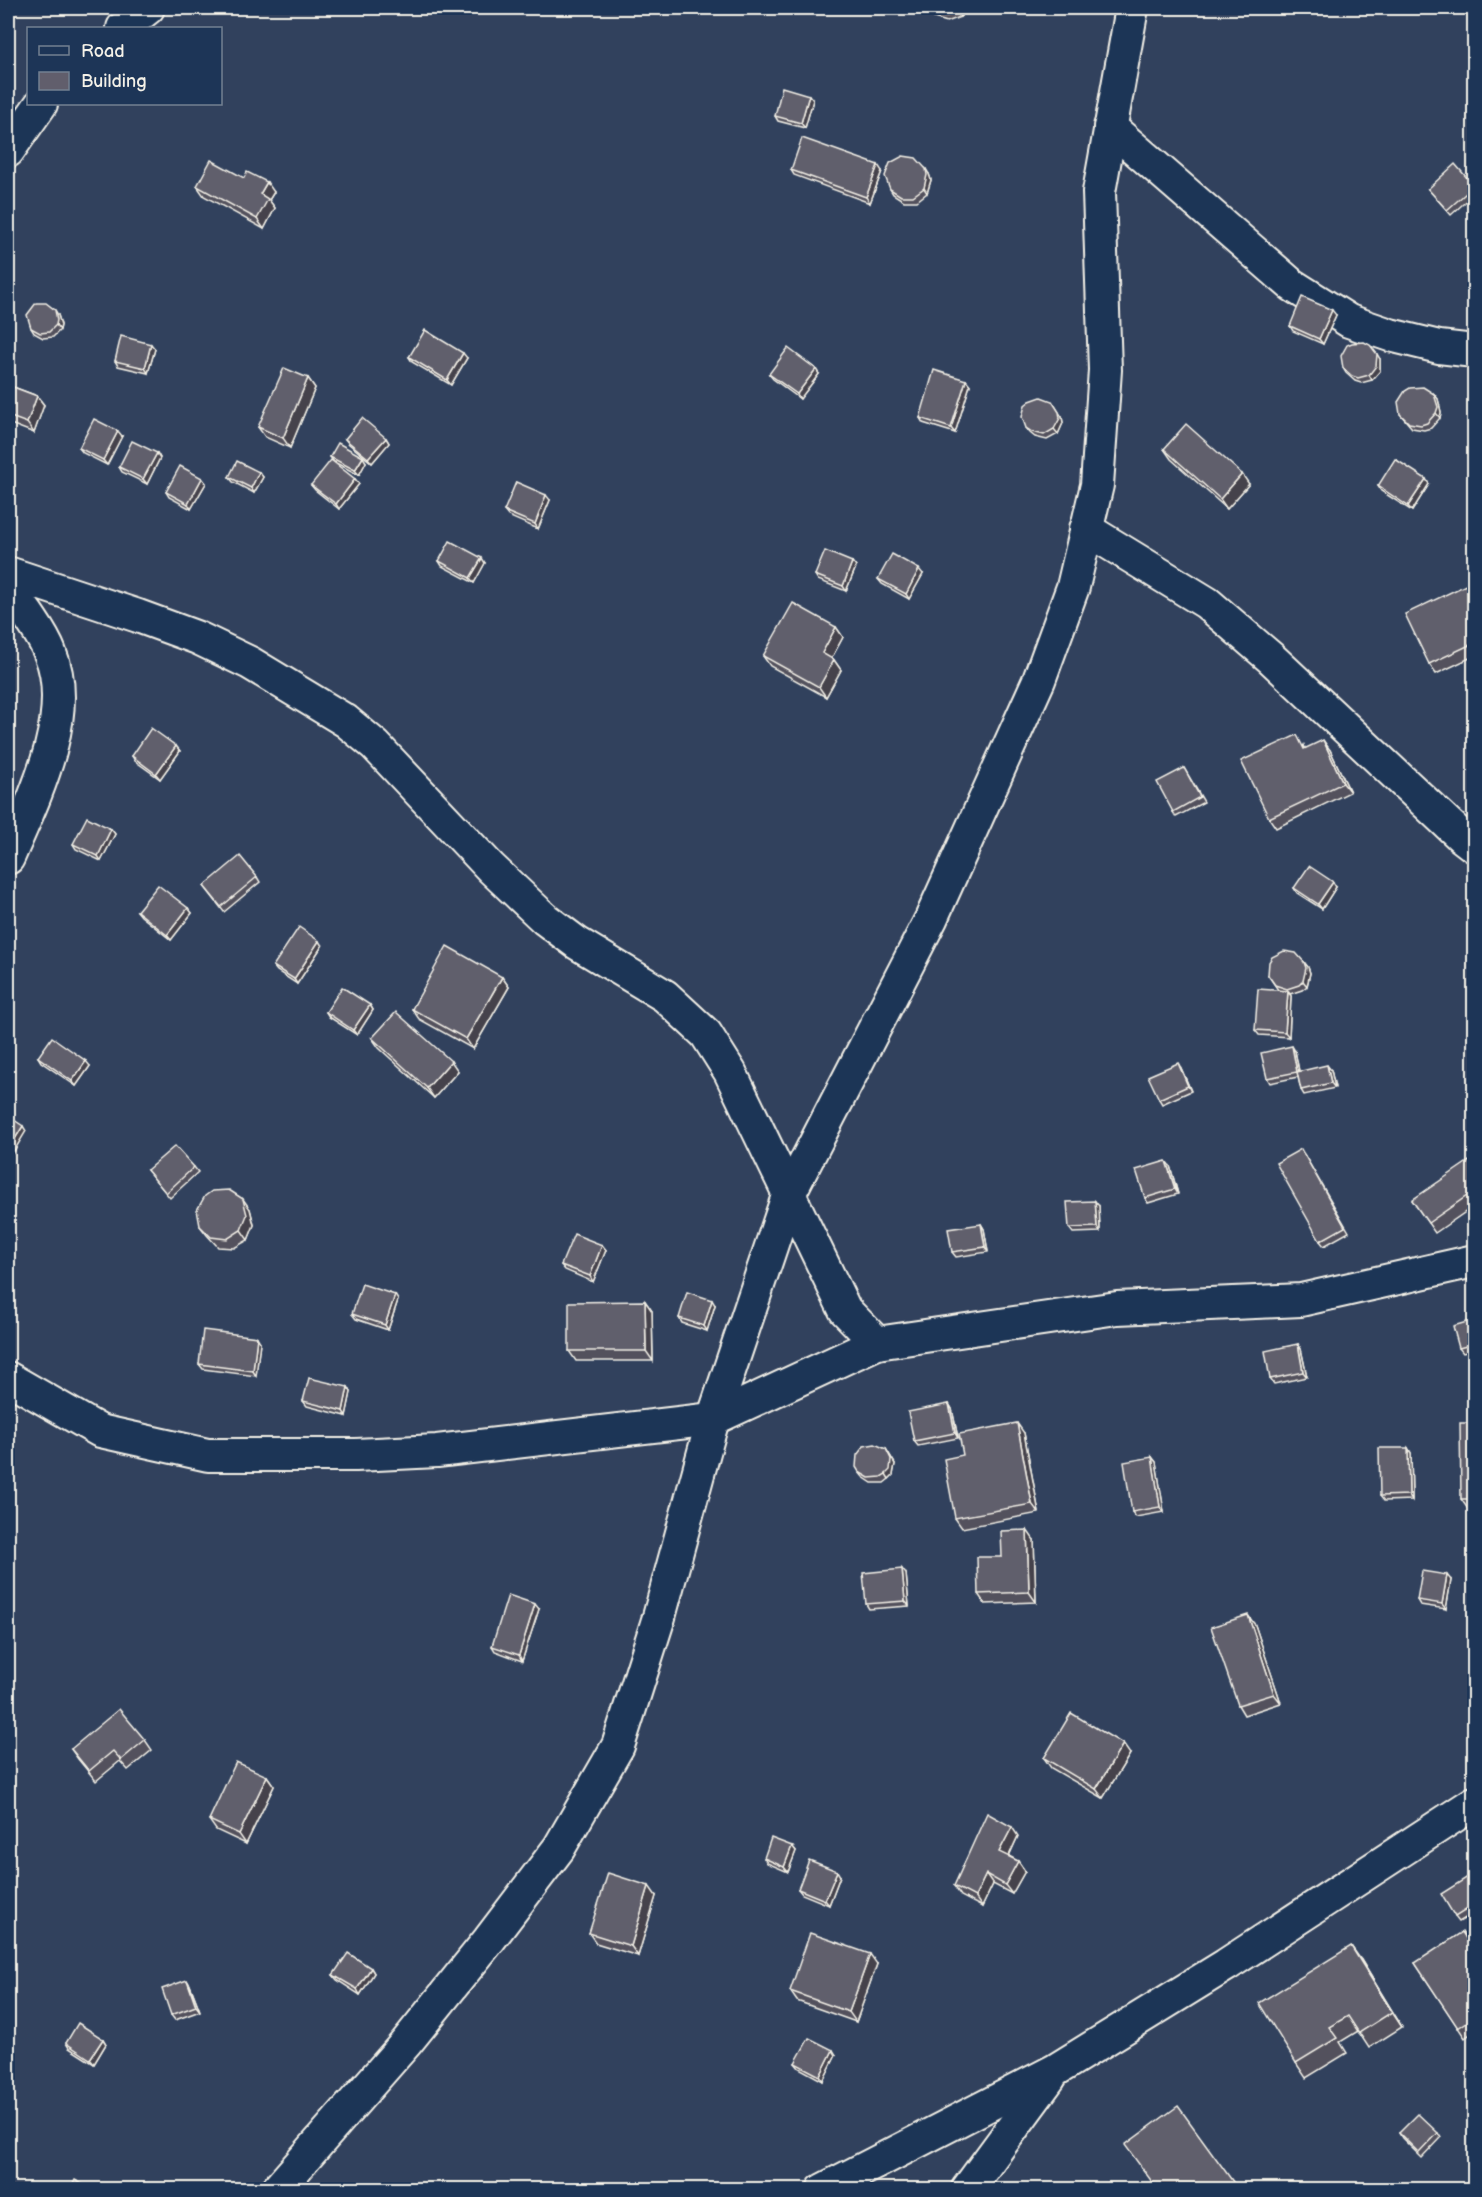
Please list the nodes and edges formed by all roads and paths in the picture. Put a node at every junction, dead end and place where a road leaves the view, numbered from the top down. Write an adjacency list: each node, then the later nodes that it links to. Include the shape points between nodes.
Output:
1 (148, 8): 3 (street)
2 (1132, 8): 5 (street)
3 (124, 27)
4 (41, 105): 6 (street)
5 (1110, 127): 7 (street, via 1292,285 1348,321 1439,347); 8 (street, via 1098,192 1105,370 1097,485)
6 (8, 151)
7 (1474, 351)
8 (1086, 530): 11 (street, via 1207,603 1271,657); 13 (street, via 1073,587 1030,702 932,919)
9 (8, 573): 13 (street, via 198,638 250,663 353,727 545,918 576,943 665,996 706,1034 730,1072)
10 (8, 588): 12 (street, via 50,653 58,687 54,733 36,793)
11 (1474, 846)
12 (8, 858)
13 (788, 1196): 15 (street, via 845,1310); 17 (street)
14 (1474, 1262): 15 (street, via 1301,1300 1117,1308)
15 (877, 1343): 17 (street)
16 (8, 1378): 17 (street, via 100,1431 208,1455 437,1451)
17 (712, 1419): 20 (street, via 659,1617 618,1746 559,1848 496,1931 406,2043)
18 (1474, 1803): 19 (street, via 1226,1965)
19 (1054, 2071): 21 (street); 22 (street)
20 (277, 2190)
21 (823, 2190)
22 (967, 2190)

